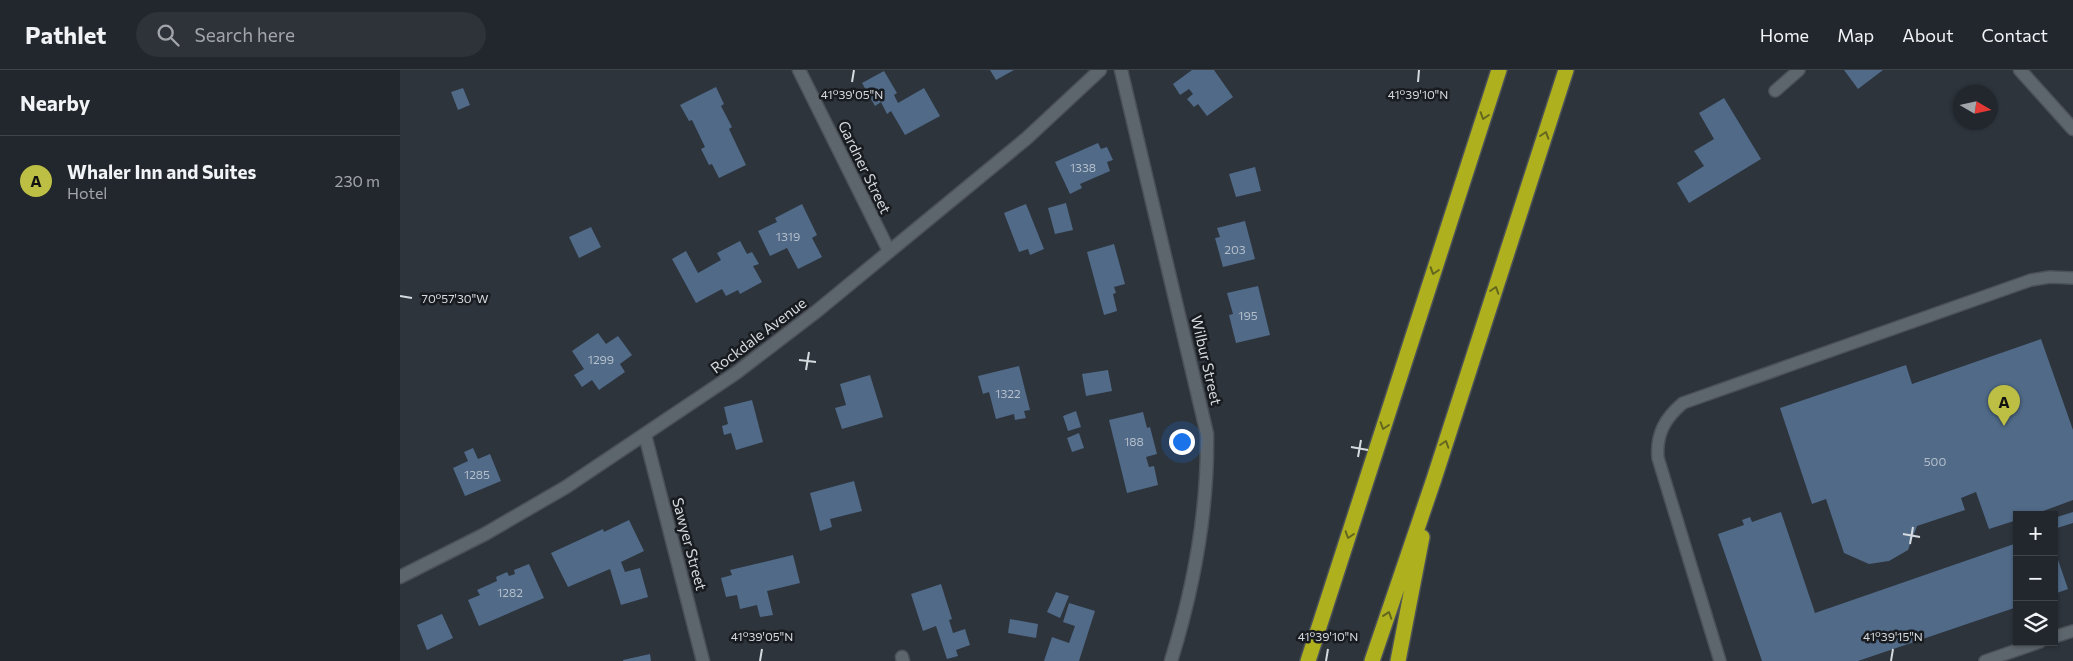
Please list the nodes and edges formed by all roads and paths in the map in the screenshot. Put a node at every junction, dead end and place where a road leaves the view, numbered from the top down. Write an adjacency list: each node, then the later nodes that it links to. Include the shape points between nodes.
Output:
1 (799, 70): 10 (street, Gardner Street)
2 (1100, 70): 10 (street, Rockdale Avenue, via 1027,138)
3 (1121, 70): 19 (street, Wilbur Street, via 1207,434 1198,551 1183,624)
4 (1499, 70): 20 (highway, one-way to 20)
5 (1566, 70): 13 (highway, one-way to 5)
6 (1799, 70): 8 (lane)
7 (2020, 70): 9 (street)
8 (1775, 91)
9 (2073, 129)
10 (889, 251): 12 (street, Rockdale Avenue, via 781,340)
11 (2073, 278): 23 (lane, via 2050,276 2031,280 1683,403 1672,412 1659,432 1658,458)
12 (645, 435): 14 (street, Rockdale Avenue, via 526,512); 18 (street, Sawyer Street)
13 (1434, 480): 21 (highway, one-way to 13); 22 (highway)
14 (400, 577)
15 (2073, 631): 16 (lane)
16 (2058, 636)
17 (2028, 646): 24 (lane)
18 (703, 661)
19 (1171, 661)
20 (1308, 661)
21 (1372, 661)
22 (1398, 661)
23 (1720, 661)
24 (1985, 661)

